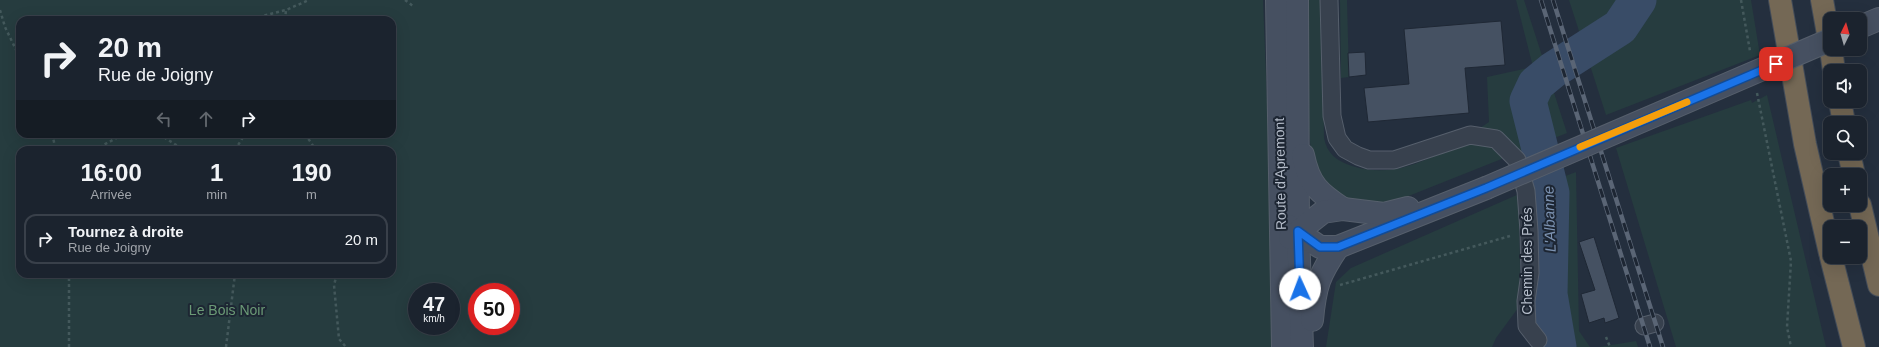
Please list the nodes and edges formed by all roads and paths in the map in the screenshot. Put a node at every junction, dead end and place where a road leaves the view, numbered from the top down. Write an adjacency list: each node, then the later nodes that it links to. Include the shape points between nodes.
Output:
1 (309, 0): 11 (path)
2 (405, 0): 9 (path)
3 (1277, 0): 31 (main road, Route d'Apremont, via 1280,219)
4 (1297, 0): 21 (main road, Route d'Apremont)
5 (1330, 0): 30 (street, Chemin des Prés, via 1332,116 1337,138 1345,149 1364,158 1381,161 1406,157 1470,136 1496,139 1517,160 1526,191)
6 (1741, 0): 19 (path)
7 (1780, 0): 29 (highway, via 1805,144)
8 (1822, 0): 12 (highway)
9 (413, 6)
10 (0, 10): 18 (path)
11 (286, 10): 13 (path); 14 (path)
12 (1824, 12)
13 (263, 16)
14 (285, 16)
15 (1879, 19): 16 (main road)
16 (1867, 24)
17 (1823, 43): 26 (main road, bridge)
18 (16, 50)
19 (1751, 55)
20 (1757, 92): 48 (path, via 1791,261 1787,327)
21 (1298, 127): 27 (main road, via 1307,174 1322,195); 31 (main road, Route d'Apremont)
22 (116, 138): 24 (path)
23 (165, 138): 25 (path)
24 (102, 146)
25 (178, 146)
26 (1486, 188): 27 (main road, via 1384,214 1366,214); 32 (main road)
27 (1344, 209): 31 (main road, via 1323,212)
28 (1862, 212): 37 (highway)
29 (1823, 222)
30 (1529, 231): 38 (path); 40 (street, Chemin des Prés, via 1527,326)
31 (1290, 238): 32 (main road, via 1320,247); 44 (main road, Route d'Apremont); 45 (main road, Route d'Apremont)
32 (1338, 247): 38 (main road, via 1324,268)
33 (1833, 264): 49 (highway)
34 (69, 278): 41 (path)
35 (235, 278): 42 (path)
36 (336, 278): 43 (path, via 334,285 339,338)
37 (1879, 285)
38 (1315, 292): 46 (main road)
39 (1606, 337): 47 (path)
40 (1538, 340)
41 (69, 347)
42 (226, 347)
43 (346, 347)
44 (1282, 347)
45 (1302, 347)
46 (1310, 347)
47 (1610, 347)
48 (1791, 347)
49 (1854, 347)

